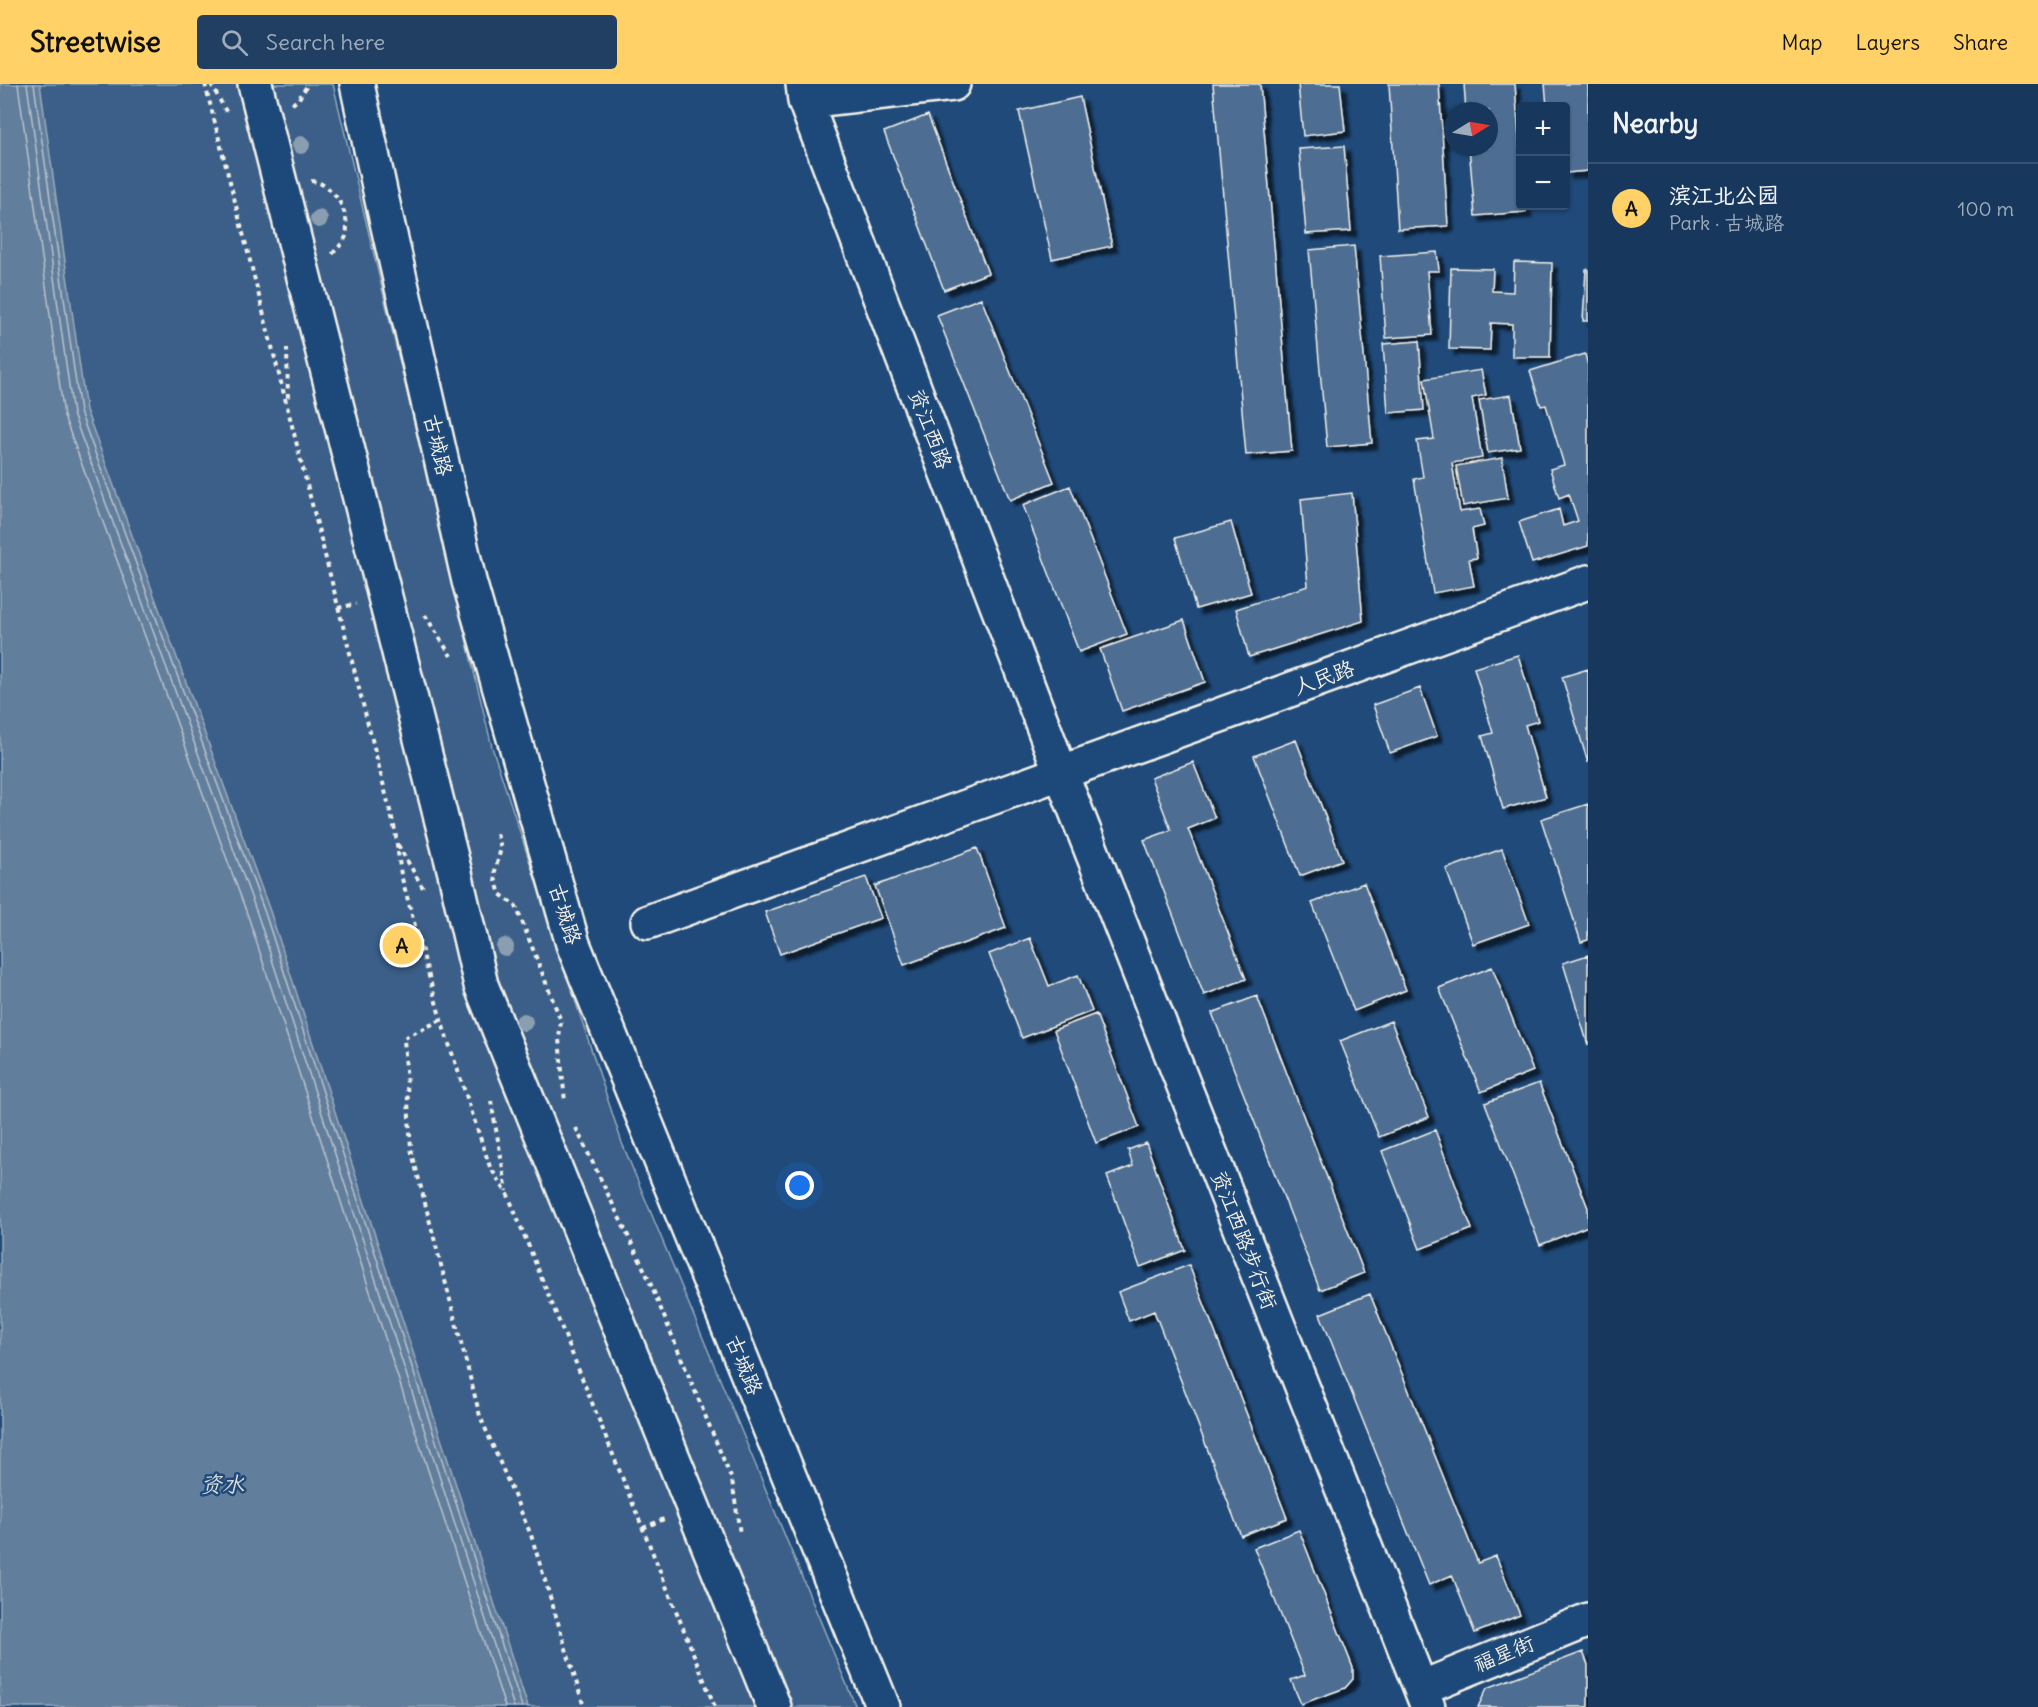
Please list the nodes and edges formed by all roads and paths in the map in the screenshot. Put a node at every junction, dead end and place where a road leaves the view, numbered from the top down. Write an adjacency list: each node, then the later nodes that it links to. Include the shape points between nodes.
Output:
1 (255, 84): 16 (street, via 481,985)
2 (357, 84): 17 (street, 古城路, via 469,580 573,945)
3 (953, 84): 4 (street)
4 (804, 92): 6 (street, 资江西路)
5 (1588, 582): 6 (street, 人民路)
6 (1061, 773): 8 (street, 人民路); 14 (street, 资江西路步行街)
7 (497, 834): 10 (path, via 501,848 495,875 500,894 516,906 561,1021 559,1039)
8 (648, 922)
9 (441, 1020): 15 (path, via 404,1038 411,1149 480,1416 531,1535)
10 (569, 1112)
11 (574, 1122): 12 (path, via 646,1273 732,1480)
12 (741, 1536)
13 (1588, 1620): 14 (street, 福星街)
14 (1424, 1698)
15 (584, 1707)
16 (774, 1707)
17 (883, 1707)

